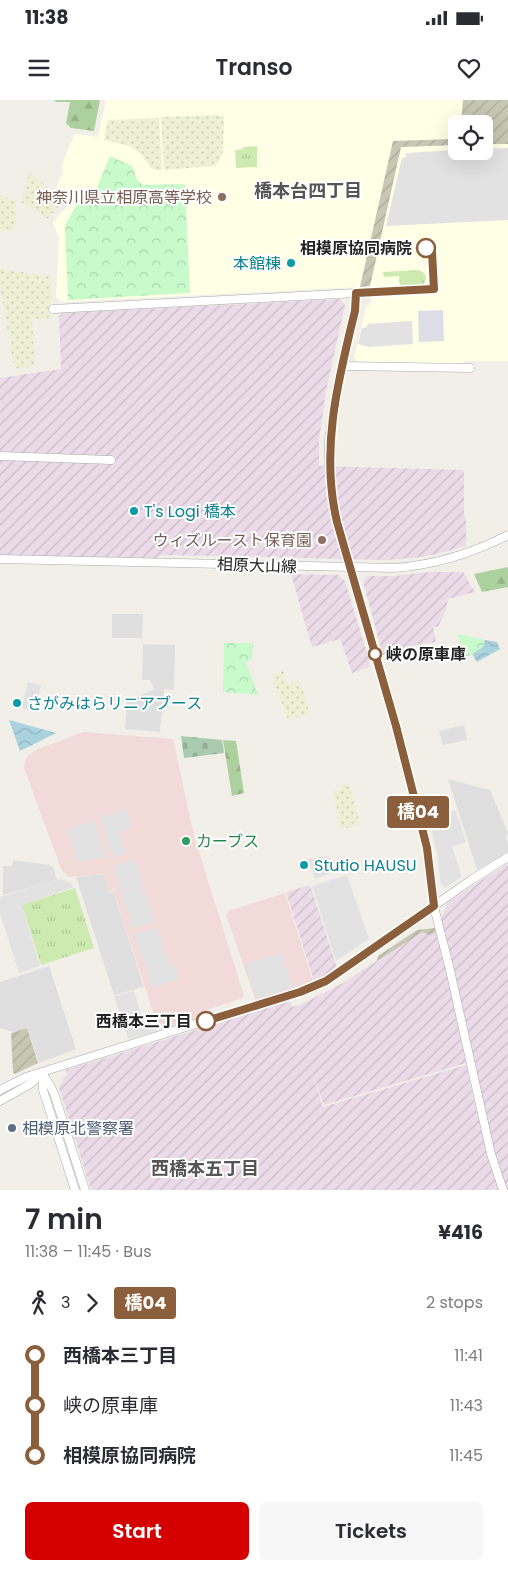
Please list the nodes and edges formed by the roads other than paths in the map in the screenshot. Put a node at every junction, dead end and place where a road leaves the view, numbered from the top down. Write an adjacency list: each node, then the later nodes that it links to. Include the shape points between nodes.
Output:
1 (53, 309): 2 (street, via 356,293)
2 (342, 366): 3 (street); 8 (street, via 332,416 329,465 333,505)
3 (470, 368)
4 (0, 456): 5 (street)
5 (111, 460)
6 (508, 536): 8 (street, 相原大山線, via 435,563)
7 (0, 559): 8 (street, 相原大山線)
8 (349, 567): 10 (street, via 420,820)
9 (508, 857): 10 (street)
10 (434, 906): 11 (street, via 336,974 307,990 96,1054); 16 (street, via 491,1154)
11 (42, 1074): 12 (street, via 26,1077); 13 (street); 14 (street, via 43,1090); 15 (street, via 51,1087)
12 (0, 1090)
13 (0, 1100)
14 (75, 1190)
15 (85, 1190)
16 (503, 1190)

